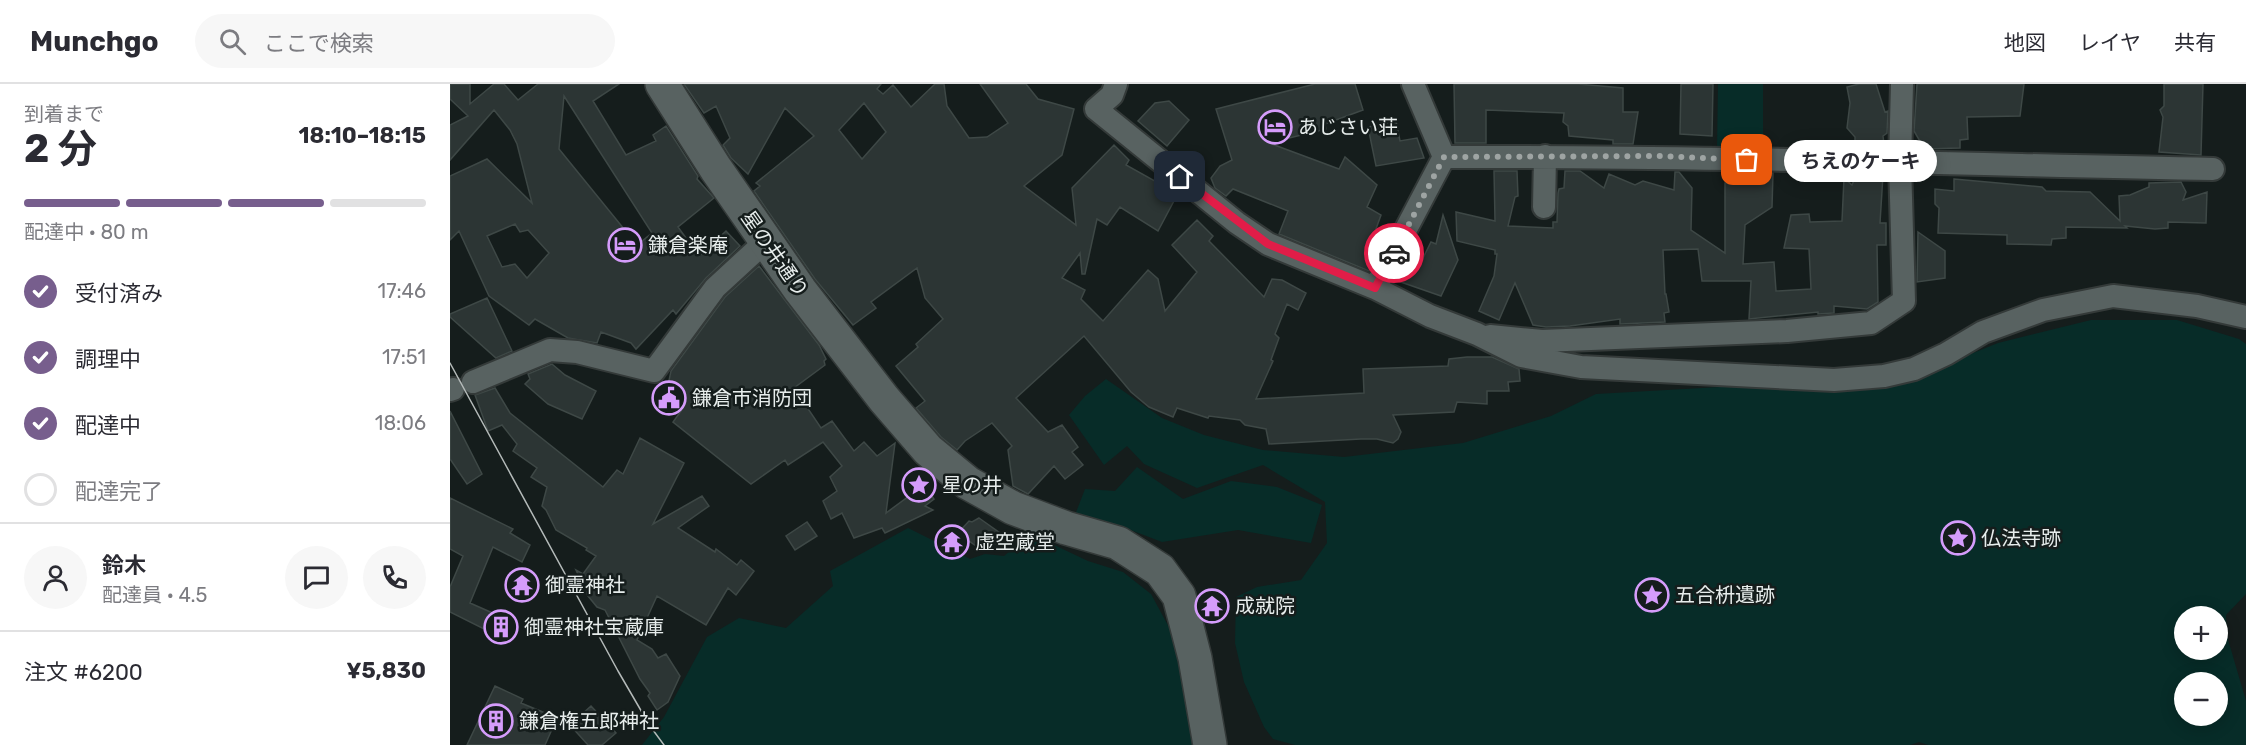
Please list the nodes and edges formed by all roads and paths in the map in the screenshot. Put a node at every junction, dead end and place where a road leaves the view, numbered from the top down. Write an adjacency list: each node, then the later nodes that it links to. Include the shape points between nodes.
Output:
1 (662, 84): 10 (street, 星の井通り)
2 (1116, 84): 11 (street, via 1112,95 1096,109 1229,216 1268,244)
3 (1413, 84): 6 (street)
4 (1902, 84): 7 (street)
5 (1545, 156): 6 (street); 7 (street); 9 (street)
6 (1444, 157): 11 (street)
7 (1900, 163): 8 (street); 13 (street, via 1904,301 1871,323 1787,332 1542,341)
8 (2213, 169)
9 (1544, 207)
10 (765, 242): 14 (street, via 715,288 654,371 577,352 550,350); 15 (street, 星の井通り, via 928,450 968,483 1013,508 1118,543 1160,570 1179,596 1195,658)
11 (1375, 288): 13 (street)
12 (2246, 317): 13 (street, via 2197,306 2113,296 2043,310 1983,332 1914,369 1834,380 1581,367 1521,356)
13 (1477, 334)
14 (459, 387)
15 (1210, 745)

